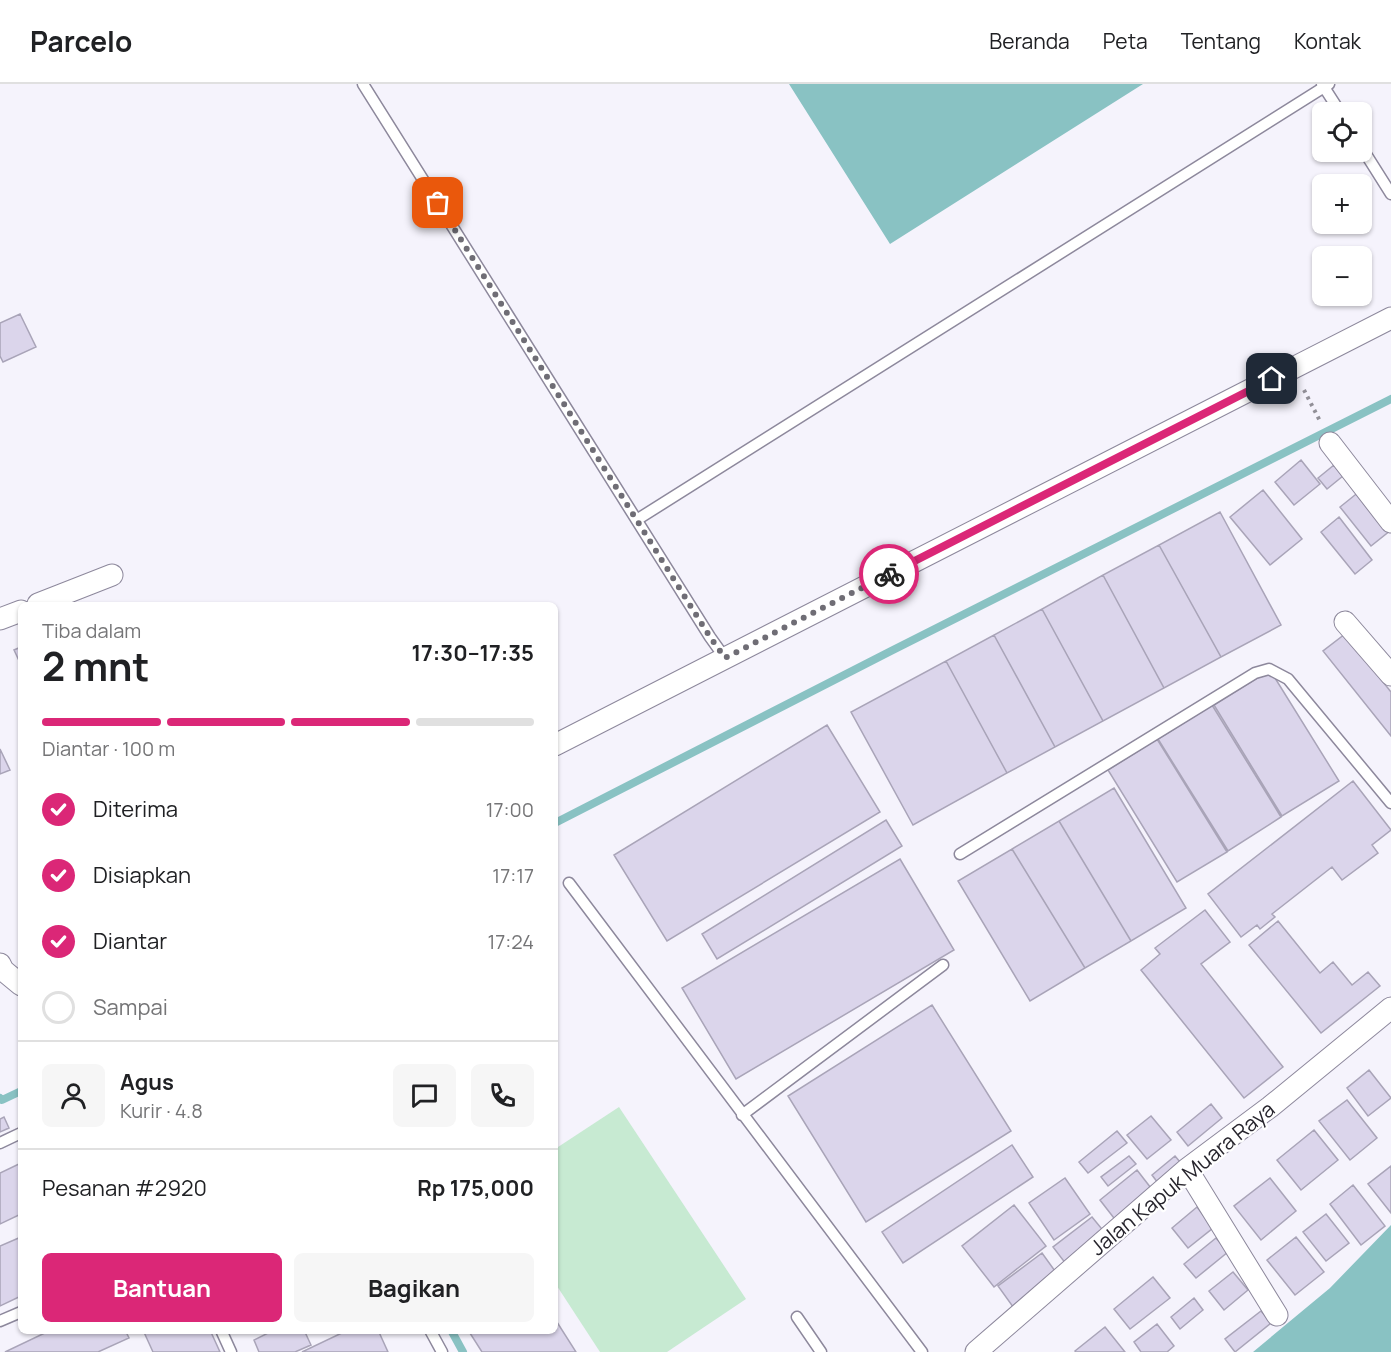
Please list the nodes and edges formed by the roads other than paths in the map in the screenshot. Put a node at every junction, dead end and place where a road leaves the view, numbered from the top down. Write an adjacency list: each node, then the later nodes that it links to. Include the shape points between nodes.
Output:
1 (363, 84): 8 (lane)
2 (1325, 85): 3 (lane); 8 (lane)
3 (1334, 102)
4 (1371, 162): 5 (lane)
5 (1391, 194)
6 (1391, 318): 15 (street)
7 (1330, 443): 9 (street)
8 (638, 519): 15 (lane)
9 (1391, 522)
10 (112, 575): 11 (street)
11 (43, 602)
12 (18, 612): 13 (street)
13 (0, 620)
14 (1345, 622): 16 (street)
15 (725, 658): 17 (street)
16 (1391, 675)
17 (558, 743)
18 (1391, 803): 19 (lane, via 1288,679 1269,669 1255,673)
19 (960, 854)
20 (569, 883): 25 (lane)
21 (0, 964): 23 (street)
22 (943, 965): 25 (lane)
23 (18, 982)
24 (1391, 1008): 28 (street, Jalan Kapuk Muara Raya)
25 (742, 1115): 38 (lane)
26 (18, 1134): 27 (lane)
27 (0, 1143)
28 (1187, 1169): 30 (street); 39 (street, Jalan Kapuk Muara Raya)
29 (18, 1313): 32 (lane)
30 (1277, 1315)
31 (797, 1317): 37 (lane)
32 (0, 1321)
33 (223, 1334): 35 (lane)
34 (432, 1334): 36 (lane)
35 (231, 1352)
36 (442, 1352)
37 (821, 1352)
38 (922, 1352)
39 (976, 1352)

